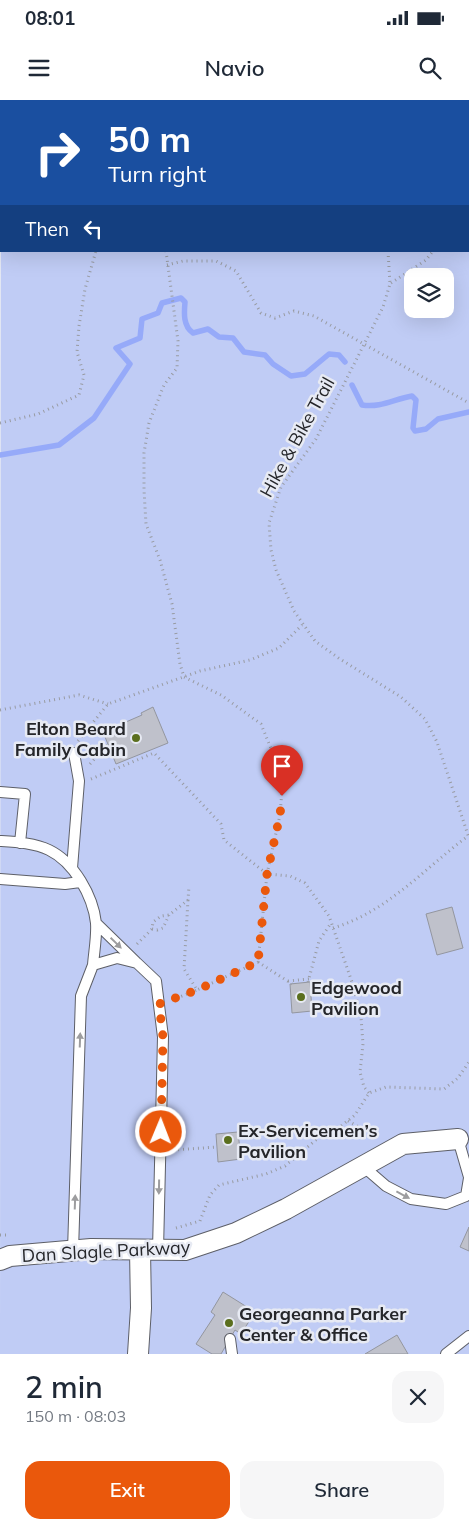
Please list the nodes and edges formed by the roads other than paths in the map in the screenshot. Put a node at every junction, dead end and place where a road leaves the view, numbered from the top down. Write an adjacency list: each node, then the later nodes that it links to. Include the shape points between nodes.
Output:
1 (74, 753): 5 (lane, via 79,782)
2 (0, 792): 4 (lane, via 25,794)
3 (0, 841): 4 (lane)
4 (20, 842): 5 (lane, via 50,850)
5 (72, 868): 7 (lane)
6 (0, 879): 7 (lane, via 66,884)
7 (80, 882): 8 (lane)
8 (96, 922): 9 (lane, one-way to 9); 10 (lane)
9 (137, 963): 10 (lane, via 117,958); 14 (lane, one-way to 14, via 156,981 163,1037 160,1151)
10 (93, 965): 15 (lane, one-way to 10, via 81,996)
11 (465, 1135): 12 (street, Dan Slagle Parkway, via 403,1144); 13 (lane)
12 (364, 1167): 13 (lane, one-way to 13, via 386,1186 411,1199 446,1204 466,1196); 14 (street, Dan Slagle Parkway, via 236,1234 185,1250)
13 (469, 1177)
14 (149, 1250): 15 (street, Dan Slagle Parkway); 19 (street, via 140,1308)
15 (73, 1251): 16 (street, Dan Slagle Parkway, via 10,1256)
16 (0, 1260)
17 (469, 1336): 21 (lane)
18 (230, 1339): 20 (lane)
19 (138, 1354)
20 (232, 1354)
21 (446, 1354)

